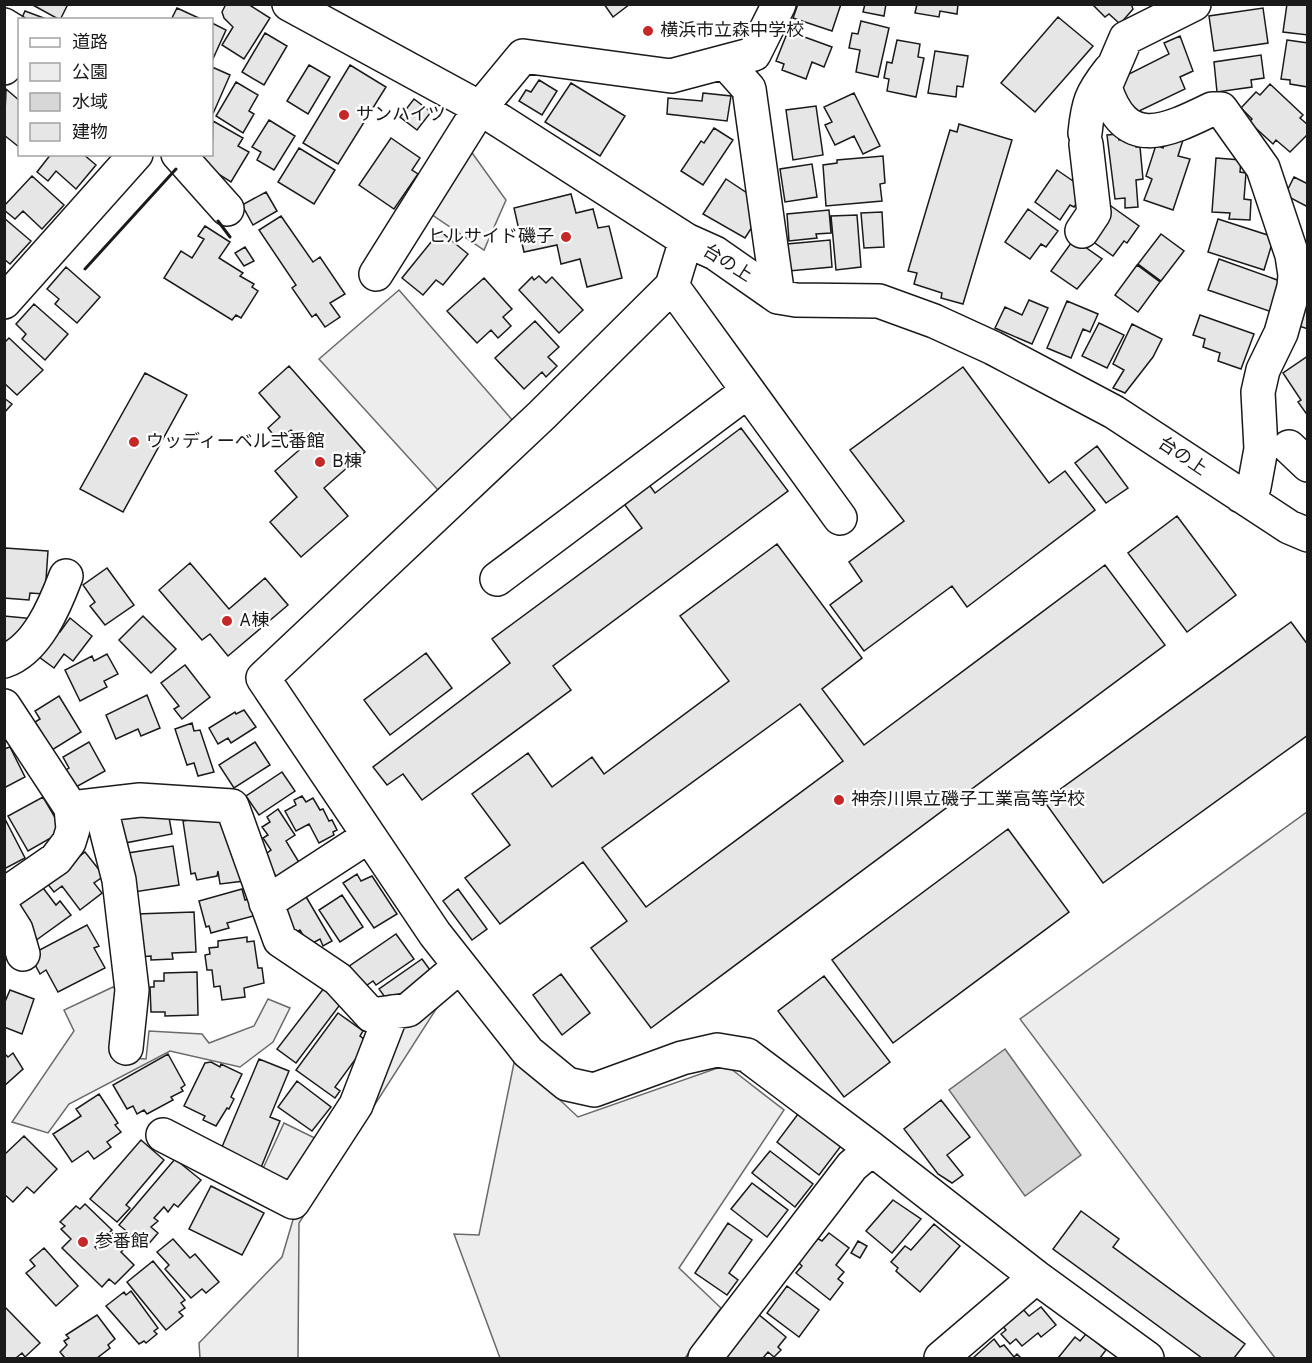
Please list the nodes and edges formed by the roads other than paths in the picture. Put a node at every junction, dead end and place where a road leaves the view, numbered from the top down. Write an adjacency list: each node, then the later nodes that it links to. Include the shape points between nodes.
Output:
1 (289, 4): 10 (street, 台の上)
2 (779, 4): 7 (street, via 754,54)
3 (1194, 4): 9 (street, via 1126,38)
4 (4, 25): 5 (street)
5 (18, 34)
6 (18, 52): 8 (street)
7 (725, 62): 10 (street, via 671,76 523,56); 18 (street, via 749,88)
8 (4, 68)
9 (1110, 70): 14 (street, via 1094,89 1088,105 1085,139 1094,213); 21 (street, via 1105,87 1111,107 1133,129 1158,132 1212,109 1221,109 1263,168 1292,255 1294,287 1258,392 1261,449 1254,487)
10 (480, 108): 15 (street, 台の上); 16 (street)
11 (134, 156): 19 (street)
12 (180, 156): 13 (street)
13 (226, 209)
14 (1082, 231)
15 (686, 240): 17 (street); 18 (street, 台の上, via 716,253)
16 (376, 274)
17 (672, 286): 20 (street); 29 (street, via 542,415 263,678)
18 (778, 297): 21 (street, 台の上, via 879,302 934,321 1076,390)
19 (4, 302)
20 (748, 391): 22 (street); 25 (street)
21 (1241, 496): 23 (street, 台の上)
22 (840, 518)
23 (1308, 535)
24 (66, 576): 26 (street, via 54,606 31,641)
25 (497, 579)
26 (4, 661)
27 (4, 706): 28 (street)
28 (85, 806): 30 (street, via 69,842 56,859); 31 (street, via 140,800 232,806); 36 (street, via 119,880 132,990)
29 (369, 836): 31 (street); 34 (street)
30 (4, 895)
31 (266, 903): 35 (street, via 280,940 338,979 371,1015)
32 (4, 911): 33 (street, via 16,930)
33 (23, 954)
34 (460, 966): 35 (street, via 408,1010); 38 (street, via 528,1052 567,1084 594,1090 682,1058 717,1050 747,1055)
35 (392, 1012): 37 (street, via 356,1105 293,1202)
36 (126, 1048)
37 (163, 1135)
38 (873, 1149): 39 (street); 40 (street, via 852,1166)
39 (1036, 1277): 41 (street); 42 (street)
40 (705, 1359)
41 (941, 1359)
42 (1147, 1359)

